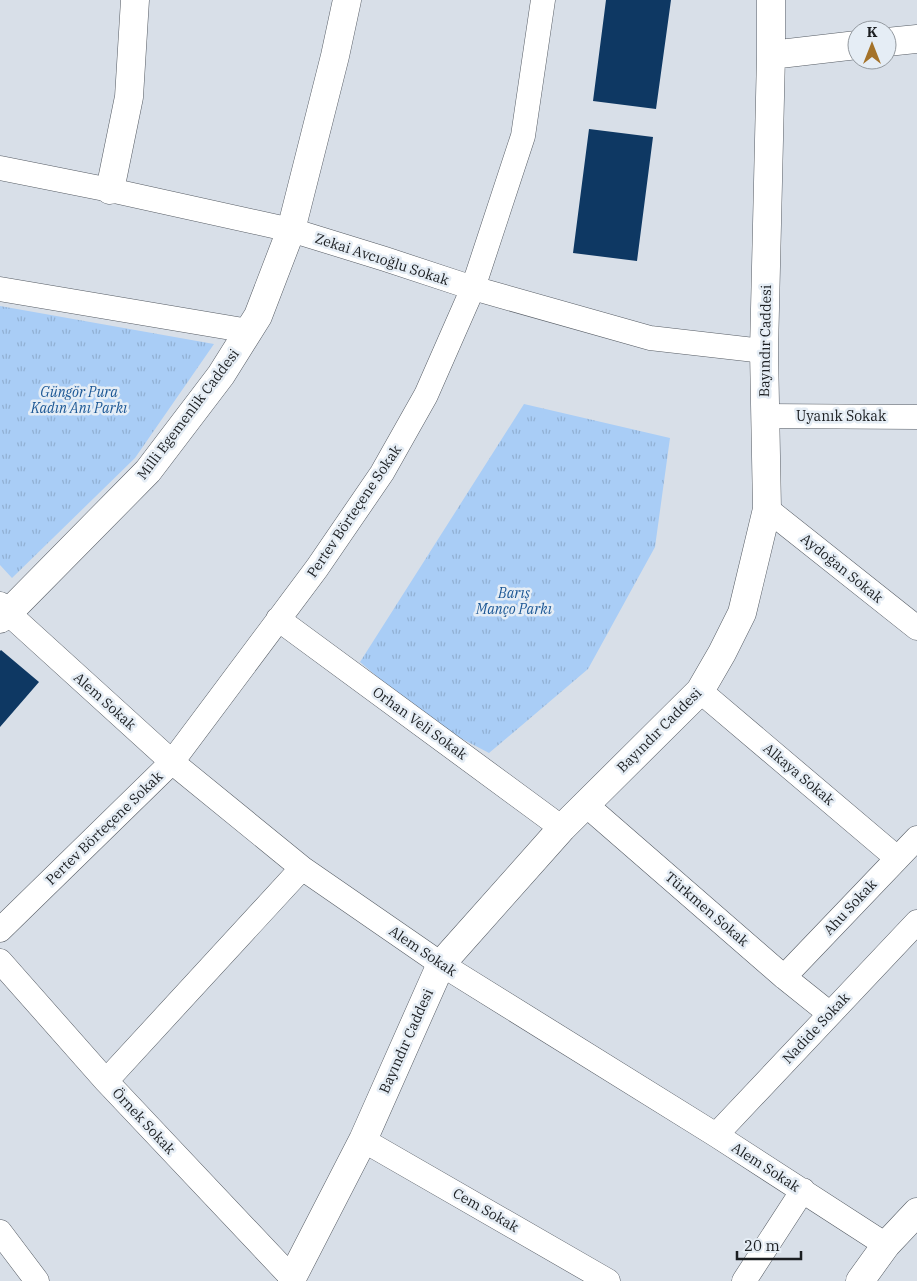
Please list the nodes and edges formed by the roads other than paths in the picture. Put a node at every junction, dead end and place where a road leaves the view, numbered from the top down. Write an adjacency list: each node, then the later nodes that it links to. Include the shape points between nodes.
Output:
1 (135, 0): 10 (street, via 129,97)
2 (347, 0): 11 (street, Milli Egemenlik Caddesi)
3 (543, 0): 12 (street, Pertev Börteçene Sokak, via 523,136)
4 (771, 0): 8 (street, Bayındır Caddesi)
5 (917, 39): 6 (street)
6 (897, 41)
7 (847, 47): 8 (street)
8 (771, 55): 15 (street, Bayındır Caddesi)
9 (0, 168): 10 (street, Zekai Avcıoğlu Sokak)
10 (110, 190): 11 (street, Zekai Avcıoğlu Sokak)
11 (291, 230): 12 (street, Zekai Avcıoğlu Sokak); 14 (street, Milli Egemenlik Caddesi, via 258,316)
12 (473, 288): 15 (street, Zekai Avcıoğlu Sokak, via 650,338); 20 (street, Pertev Börteçene Sokak, via 426,395 382,473)
13 (0, 289): 14 (street)
14 (248, 331): 19 (street, Milli Egemenlik Caddesi, via 221,375 148,472)
15 (764, 351): 16 (street, Bayındır Caddesi)
16 (764, 416): 17 (street, Uyanık Sokak); 18 (street, Bayındır Caddesi)
17 (917, 417)
18 (767, 508): 21 (street, Aydoğan Sokak); 22 (street, Bayındır Caddesi, via 742,613)
19 (3, 612): 23 (street, Alem Sokak)
20 (278, 619): 23 (street, Pertev Börteçene Sokak); 25 (street, Orhan Veli Sokak)
21 (917, 628)
22 (700, 691): 24 (street, Bayındır Caddesi); 27 (street, Alkaya Sokak)
23 (172, 762): 28 (street, Alem Sokak); 30 (street, Pertev Börteçene Sokak)
24 (585, 804): 25 (street, Bayındır Caddesi); 33 (street, Türkmen Sokak)
25 (562, 828): 32 (street, Bayındır Caddesi)
26 (917, 838): 27 (street, Ahu Sokak)
27 (897, 858): 33 (street, Ahu Sokak)
28 (302, 868): 32 (street, Alem Sokak); 35 (street)
29 (917, 922): 34 (street, Nadide Sokak)
30 (0, 930)
31 (0, 961): 35 (street, Örnek Sokak)
32 (441, 964): 36 (street, Alem Sokak); 37 (street, Bayındır Caddesi)
33 (784, 977): 34 (street, Türkmen Sokak)
34 (829, 1013): 36 (street, Nadide Sokak)
35 (106, 1081): 42 (street, Örnek Sokak)
36 (716, 1135): 38 (street, Alem Sokak)
37 (363, 1140): 42 (street, Bayındır Caddesi); 44 (street, Cem Sokak)
38 (802, 1190): 41 (street, Alem Sokak); 45 (street)
39 (917, 1212): 41 (street)
40 (3, 1243): 43 (street)
41 (886, 1246): 46 (street)
42 (292, 1280)
43 (37, 1281)
44 (608, 1281)
45 (744, 1281)
46 (860, 1281)

